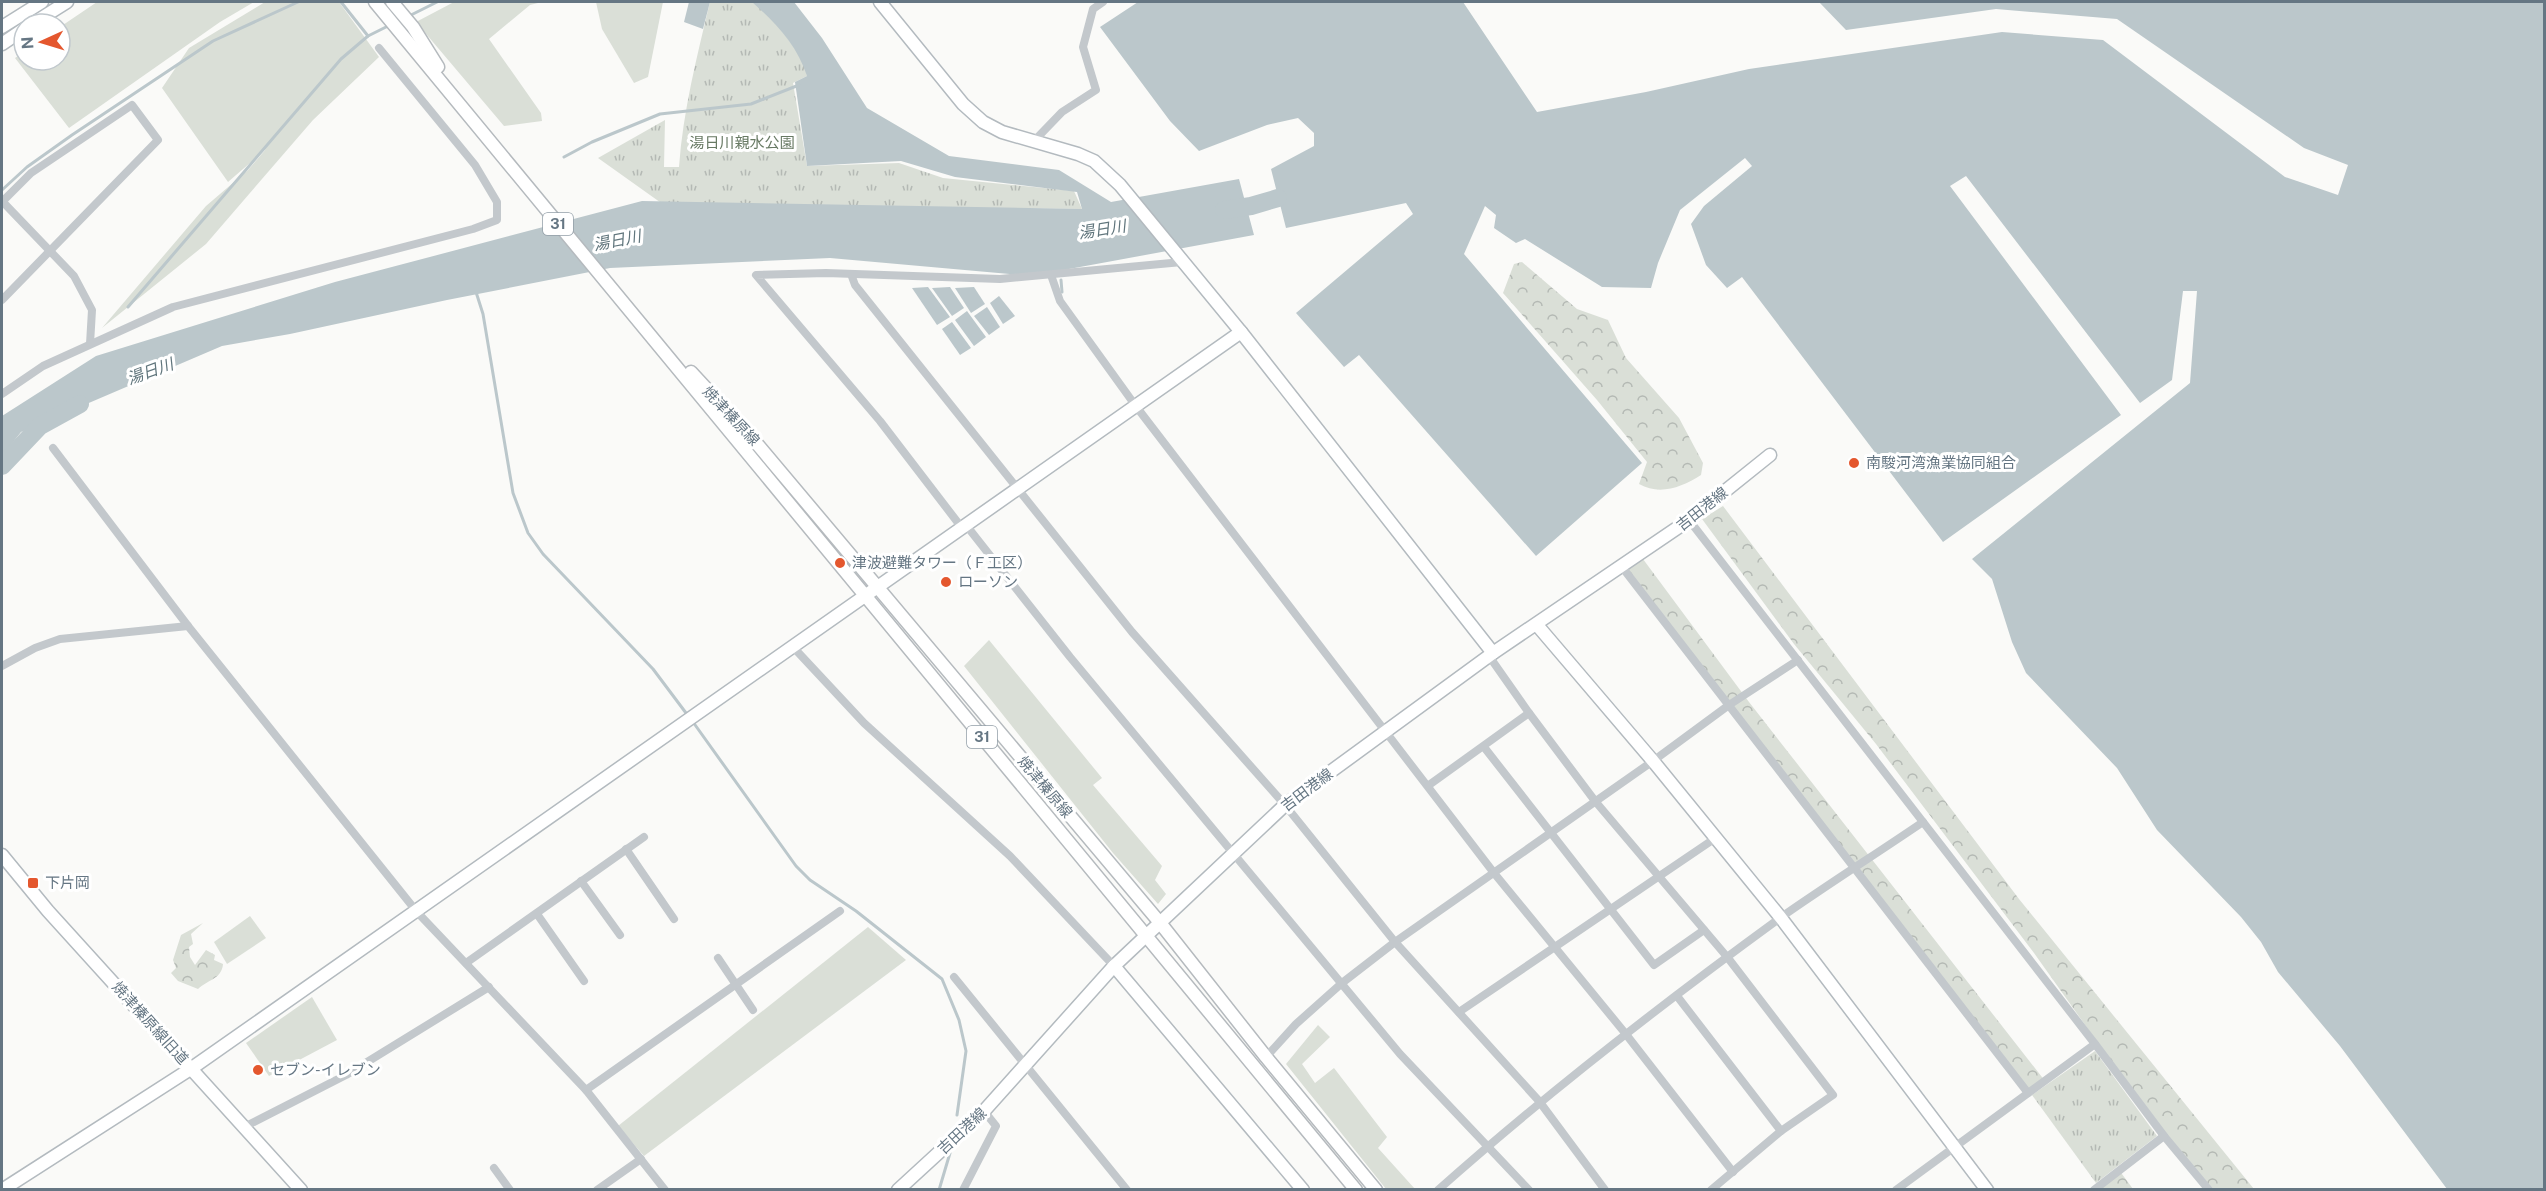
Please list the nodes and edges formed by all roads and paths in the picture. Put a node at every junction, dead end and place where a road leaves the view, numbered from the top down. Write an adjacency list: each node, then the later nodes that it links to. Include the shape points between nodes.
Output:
1 (42, 2): 8 (street)
2 (67, 2): 7 (street)
3 (392, 2): 9 (street, 焼津榛原線 / 31)
4 (880, 2): 11 (street, via 963,104 1002,132)
5 (1103, 2): 11 (street, via 1093,9 1083,47 1096,90 1062,112)
6 (377, 4): 9 (street, 焼津榛原線 / 31)
7 (51, 12)
8 (2, 27)
9 (407, 30): 17 (street, 焼津榛原線 / 31, via 507,163)
10 (379, 48): 20 (street, via 475,165 497,202 497,220 173,307)
11 (1034, 141): 14 (street, via 1094,160 1120,185)
12 (2, 202): 13 (street); 13 (street, via 31,173 132,105 158,140)
13 (49, 250): 18 (street); 20 (street, via 74,276 92,310)
14 (1180, 260): 16 (street); 19 (street)
15 (851, 274): 16 (street, via 1000,279); 25 (street, via 855,285); 27 (street, via 756,275)
16 (1051, 275): 22 (street, via 1060,301)
17 (609, 285): 29 (street, 焼津榛原線 / 31, via 752,438); 30 (street, 焼津榛原線 / 31)
18 (2, 300)
19 (1241, 332): 22 (street); 34 (street)
20 (90, 344): 21 (street, via 43,366)
21 (2, 394)
22 (1135, 405): 25 (street); 39 (street)
23 (53, 448): 32 (street)
24 (1770, 455): 26 (street, 吉田港線)
25 (1017, 488): 27 (street); 44 (street, via 1132,632)
26 (1689, 520): 28 (street, 吉田港線); 35 (street)
27 (964, 527): 29 (street); 50 (street)
28 (1622, 567): 31 (street, 吉田港線); 37 (street)
29 (876, 588): 30 (street); 62 (street, 焼津榛原線 / 31)
30 (865, 596): 33 (street); 65 (street, 焼津榛原線 / 31)
31 (1537, 625): 34 (street, 吉田港線); 41 (street)
32 (188, 626): 36 (street, via 60,639); 58 (street)
33 (794, 648): 58 (street); 71 (street, via 864,723 1010,856)
34 (1491, 654): 38 (street); 39 (street, 吉田港線)
35 (1798, 660): 37 (street); 45 (street)
36 (2, 666)
37 (1729, 705): 41 (street); 52 (street)
38 (1529, 713): 40 (street); 43 (street)
39 (1386, 732): 42 (street); 44 (street, 吉田港線)
40 (1484, 747): 42 (street); 46 (street)
41 (1653, 761): 43 (street); 48 (street)
42 (1429, 785): 53 (street)
43 (1595, 801): 46 (street); 54 (street)
44 (1285, 805): 50 (street, 吉田港線); 66 (street)
45 (1923, 822): 52 (street); 81 (street)
46 (1551, 831): 53 (street); 56 (street)
47 (644, 837): 49 (street)
48 (1716, 837): 54 (street); 60 (street)
49 (626, 849): 55 (street); 61 (street)
50 (1233, 853): 62 (street, 吉田港線); 74 (street)
51 (2, 855): 83 (street, 焼津榛原線旧道)
52 (1854, 869): 60 (street); 86 (street)
53 (1494, 873): 66 (street); 67 (street)
54 (1658, 876): 56 (street); 63 (street)
55 (581, 881): 59 (street); 64 (street)
56 (1611, 910): 63 (street, via 1654,965); 67 (street)
57 (840, 911): 75 (street)
58 (417, 912): 70 (street); 83 (street)
59 (537, 914): 70 (street); 73 (street)
60 (1781, 918): 69 (street); 93 (street)
61 (674, 919)
62 (1161, 924): 65 (street, 吉田港線); 82 (street, 焼津榛原線 / 31)
63 (1704, 930): 69 (street)
64 (620, 935)
65 (1147, 936): 71 (street, 吉田港線); 106 (street, 焼津榛原線 / 31)
66 (1395, 942): 74 (street); 79 (street)
67 (1553, 946): 79 (street); 80 (street)
68 (718, 958): 75 (street)
69 (1728, 958): 77 (street); 90 (street, via 1833,1095)
70 (466, 963): 76 (street)
71 (1114, 966): 84 (street, 吉田港線); 105 (street)
72 (954, 977): 84 (street)
73 (584, 981)
74 (1342, 983): 82 (street); 92 (street, via 1400,1054)
75 (735, 984): 78 (street); 85 (street)
76 (489, 987): 85 (street); 89 (street, via 346,1075)
77 (1677, 996): 80 (street); 90 (street)
78 (753, 1010)
79 (1459, 1012): 87 (street)
80 (1625, 1033): 87 (street); 96 (street)
81 (2095, 1044): 86 (street); 91 (street)
82 (1266, 1057): 107 (street, 焼津榛原線 / 31)
83 (192, 1068): 89 (street, 焼津榛原線旧道); 97 (street)
84 (1025, 1068): 88 (street, 吉田港線); 104 (street)
85 (586, 1090): 94 (street)
86 (2028, 1093): 93 (street)
87 (1539, 1101): 92 (street); 110 (street)
88 (984, 1111): 102 (street, 吉田港線); 103 (street, via 996,1126)
89 (244, 1127): 99 (street, 焼津榛原線旧道)
90 (1781, 1131): 96 (street)
91 (2164, 1136): 114 (street); 115 (street)
92 (1488, 1145): 108 (street); 109 (street)
93 (1955, 1146): 112 (street); 113 (street)
94 (641, 1159): 100 (street); 101 (street)
95 (494, 1168): 98 (street)
96 (1733, 1172): 111 (street)
97 (5, 1189)
98 (508, 1189)
99 (301, 1190)
100 (597, 1190)
101 (665, 1190)
102 (898, 1190)
103 (963, 1190)
104 (1127, 1190)
105 (1303, 1190)
106 (1356, 1190)
107 (1376, 1190)
108 (1438, 1190)
109 (1529, 1190)
110 (1605, 1190)
111 (1711, 1190)
112 (1896, 1190)
113 (1988, 1190)
114 (2094, 1190)
115 (2209, 1190)

